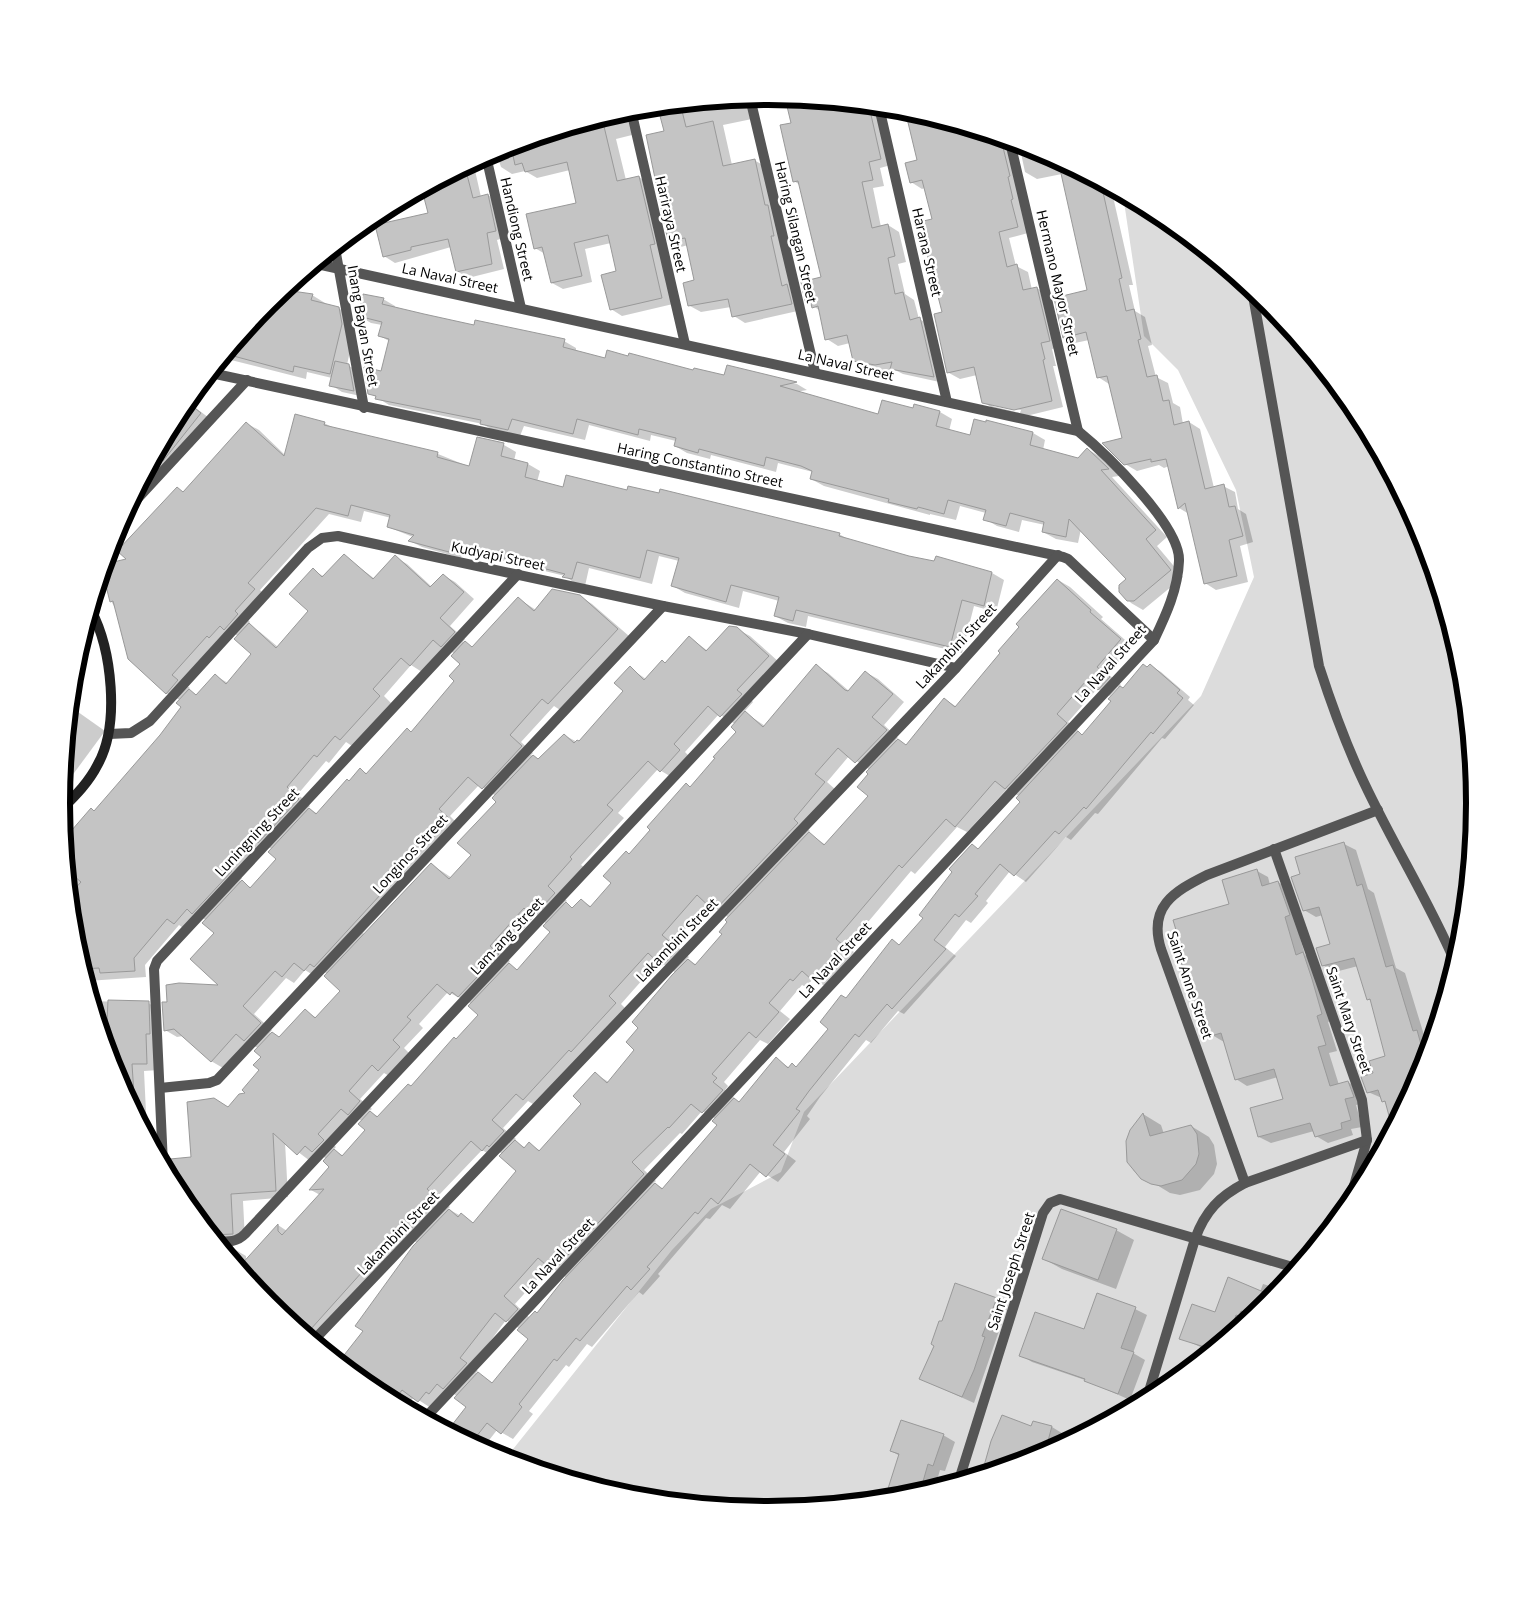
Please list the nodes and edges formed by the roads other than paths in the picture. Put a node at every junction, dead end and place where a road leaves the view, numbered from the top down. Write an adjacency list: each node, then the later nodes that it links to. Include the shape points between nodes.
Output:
1 (752, 105): 12 (street, Haring Silangan Street)
2 (881, 114): 15 (street, Harana Street)
3 (633, 118): 11 (street, Hariraya Street)
4 (1012, 149): 17 (street, Hermano Mayor Street)
5 (488, 164): 10 (street, Handiong Street)
6 (337, 254): 8 (street, Inang Bayan Street)
7 (324, 265): 8 (street, La Naval Street)
8 (340, 268): 10 (street, La Naval Street); 16 (street, Inang Bayan Street)
9 (1254, 302): 28 (street, via 1319,666 1334,715)
10 (521, 308): 11 (street, La Naval Street)
11 (685, 344): 12 (street, La Naval Street)
12 (815, 372): 15 (street, La Naval Street)
13 (217, 374): 14 (street, Haring Constantino Street)
14 (247, 380): 16 (street, Haring Constantino Street); 18 (street)
15 (947, 402): 17 (street, La Naval Street)
16 (364, 408): 19 (street, Haring Constantino Street)
17 (1078, 431): 24 (street, La Naval Street, via 1104,452 1169,528 1177,543 1180,559 1176,586)
18 (142, 493)
19 (1058, 556): 24 (street, Haring Constantino Street, via 1068,559); 25 (street, Lakambini Street)
20 (518, 574): 21 (street, Kudyapi Street); 26 (street, Kudyapi Street, via 338,536 322,538 308,548 150,721 131,732); 31 (street, Luningning Street, via 157,961 154,969)
21 (663, 606): 23 (street, Kudyapi Street); 31 (street, Longinos Street, via 217,1080 209,1084)
22 (95, 619): 26 (street, via 106,649 109,671)
23 (808, 634): 25 (street, Kudyapi Street); 37 (street, Lam-ang Street, via 246,1234 232,1242)
24 (1154, 640): 41 (street, La Naval Street)
25 (956, 668): 39 (street, Lakambini Street)
26 (109, 734): 27 (street, via 99,763)
27 (70, 801)
28 (1378, 810): 29 (street, Saint Anne Street); 30 (street)
29 (1274, 849): 32 (street, Saint Mary Street, via 1355,1076 1365,1114); 35 (street, Saint Anne Street, via 1183,887 1167,901 1157,917 1156,932 1161,949)
30 (1450, 951)
31 (160, 1088): 33 (street, Luningning Street)
32 (1367, 1140): 34 (street, Saint Mary Street); 35 (street)
33 (162, 1149)
34 (1357, 1176)
35 (1245, 1183): 36 (street, via 1226,1193 1210,1208)
36 (1195, 1238): 38 (street, Saint Joseph Street); 40 (street); 42 (street, Saint Joseph Street, via 1060,1199 1050,1203 1043,1213)
37 (225, 1242)
38 (1290, 1266)
39 (318, 1336)
40 (1150, 1386)
41 (430, 1413)
42 (961, 1473)

